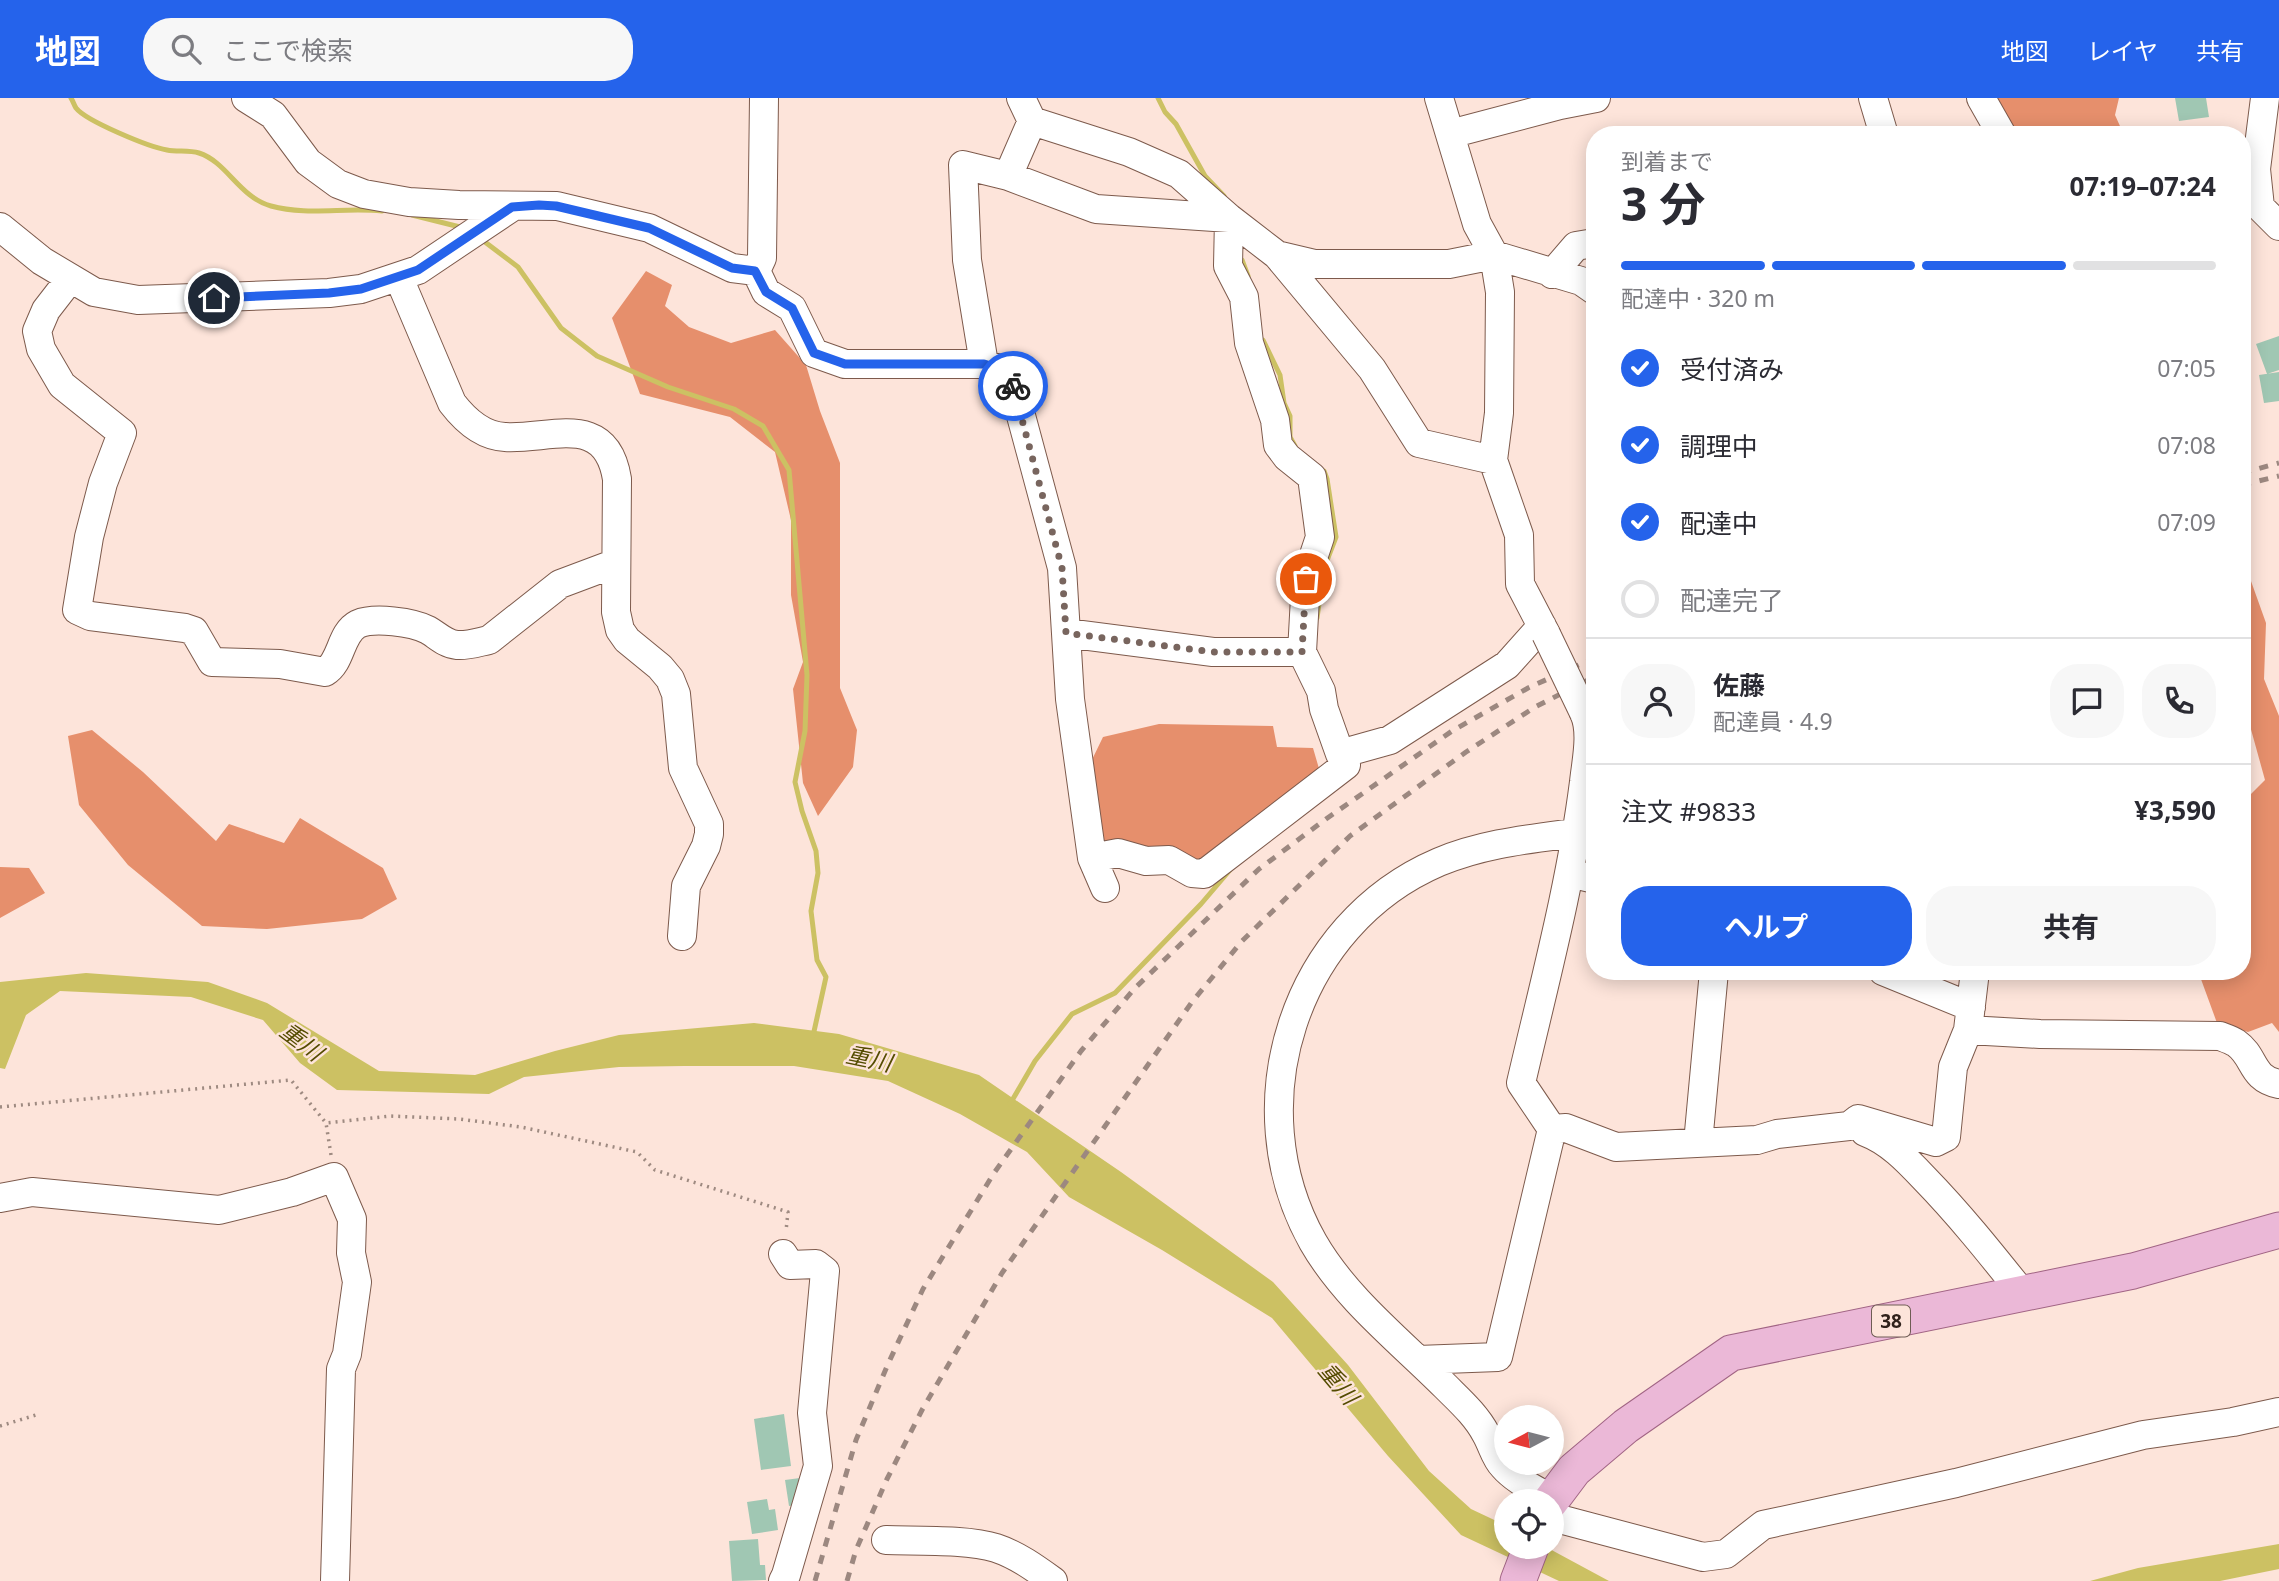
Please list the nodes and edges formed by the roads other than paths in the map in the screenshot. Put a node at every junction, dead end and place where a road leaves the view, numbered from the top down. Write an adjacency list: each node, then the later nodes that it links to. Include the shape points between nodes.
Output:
1 (246, 98): 13 (street, via 273,116 308,162 338,184 409,202)
2 (764, 98): 20 (street, via 764,235 762,258)
3 (1439, 98): 11 (street)
4 (1596, 98): 11 (street)
5 (1873, 98): 9 (street)
6 (1981, 98): 10 (street)
7 (2265, 98): 15 (street, via 2256,169)
8 (1026, 109): 12 (street); 14 (street, via 1179,174)
9 (1881, 126)
10 (1997, 126)
11 (1450, 134): 19 (street, via 1476,224)
12 (1008, 176): 14 (street, via 1096,209); 25 (street, via 963,165 967,260)
13 (512, 207): 20 (street, via 556,206 649,228 732,268); 22 (street)
14 (1229, 218): 18 (street); 30 (street, via 1228,266 1244,297 1249,343 1275,420 1278,445 1311,477 1320,537 1306,579)
15 (2260, 218)
16 (0, 227): 23 (street)
17 (1586, 244): 21 (street, via 1577,246)
18 (1277, 255): 19 (street, via 1315,264 1449,264); 26 (street, via 1372,369 1419,443)
19 (1494, 255): 21 (street); 26 (street, via 1500,292 1499,413)
20 (755, 271): 25 (street, via 766,292 792,308 814,353 845,364)
21 (1552, 274): 24 (street)
22 (399, 278): 23 (street, via 329,293 138,300 94,292); 27 (street, via 461,416 490,434 572,433 605,447 615,463 617,479)
23 (70, 279): 27 (street, via 46,310 37,331 41,349 62,385 122,433 89,537 77,610 90,616 194,631 212,662 280,664 324,672 358,624 378,619 425,628 456,645 489,640 560,584)
24 (1586, 284)
25 (984, 364): 29 (street, via 1003,370 1013,386 1062,568)
26 (1493, 460): 28 (street, via 1519,535 1521,584)
27 (616, 563): 37 (street, via 620,630 670,679 676,694 684,768 709,824 706,846 686,886)
28 (1544, 630): 30 (street, via 1507,665 1391,740 1340,754 1321,691); 31 (street, bridge)
29 (1066, 633): 30 (street, via 1213,652); 34 (street, via 1070,699)
30 (1302, 652)
31 (1586, 713)
32 (1346, 765): 34 (street, via 1205,874 1192,873 1168,860 1146,861 1118,853)
33 (1586, 831): 35 (street); 50 (street, via 1486,847 1439,862 1405,880 1346,928 1295,1014 1277,1102 1281,1143 1299,1211 1329,1266)
34 (1092, 858): 36 (street)
35 (1582, 876): 44 (street, via 1521,1083)
36 (1105, 888)
37 (682, 936)
38 (1713, 980): 45 (street)
39 (1899, 980): 41 (street)
40 (1974, 980): 41 (street)
41 (1970, 1019): 42 (street, via 2040,1034 2220,1036 2246,1053 2258,1075); 43 (street, via 1954,1068 1942,1141 1858,1119)
42 (2279, 1084)
43 (1849, 1126): 45 (street, via 1757,1140); 49 (street, via 1899,1153 1961,1216)
44 (1552, 1129): 45 (street, via 1566,1128 1616,1147); 50 (street, via 1498,1357)
45 (1698, 1143)
46 (0, 1198): 57 (street, via 32,1192 219,1210 334,1177 352,1219 351,1253 357,1282 341,1369)
47 (2279, 1230): 49 (main road, 38, via 2133,1271)
48 (783, 1254): 58 (street, via 790,1265 816,1264 825,1271 812,1412 818,1466)
49 (2022, 1294): 53 (main road, 38, via 1731,1353 1626,1426 1574,1470)
50 (1418, 1360): 52 (street, via 1476,1418 1501,1464)
51 (2279, 1412): 54 (street, via 2143,1435 1956,1483 1763,1525 1726,1554 1703,1557)
52 (1529, 1489)
53 (1562, 1489)
54 (1564, 1510)
55 (886, 1541): 59 (street, via 994,1548 1023,1560)
56 (1526, 1559): 60 (main road)
57 (335, 1581)
58 (783, 1581)
59 (1053, 1581)
60 (1518, 1581)

